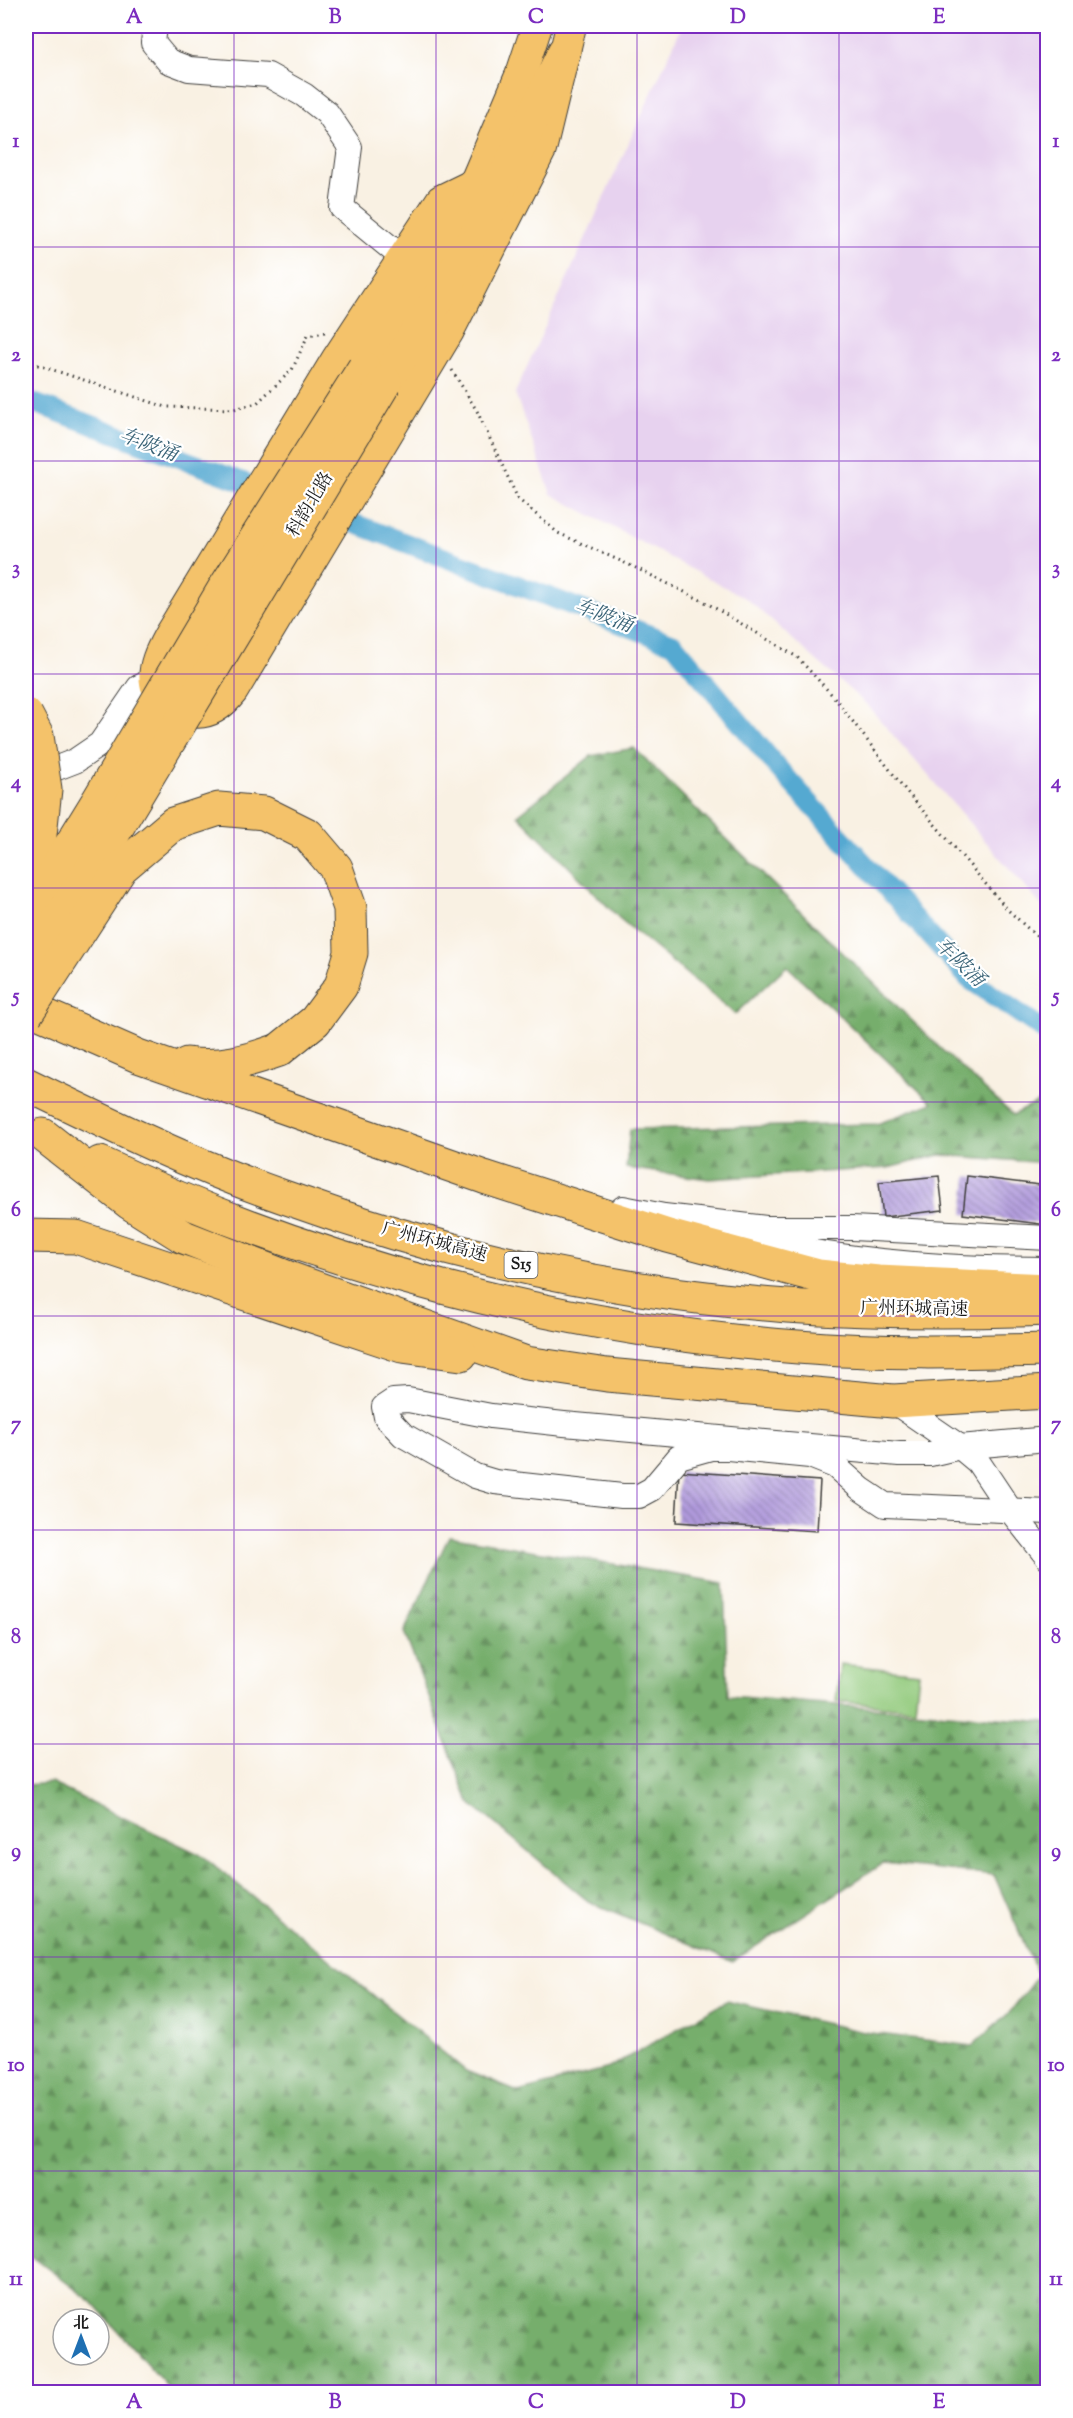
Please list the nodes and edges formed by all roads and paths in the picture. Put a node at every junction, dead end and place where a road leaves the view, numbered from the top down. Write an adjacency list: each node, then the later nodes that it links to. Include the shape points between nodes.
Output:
1 (155, 26): 5 (street, via 153,43 168,61 189,69 268,75 327,113 350,147 342,208)
2 (537, 26): 4 (main road, 科韵北路)
3 (567, 39): 7 (main road, via 541,150); 9 (highway, 科韵北路, via 485,219 449,281)
4 (474, 184): 5 (main road, via 441,200); 9 (highway, 科韵北路)
5 (403, 258): 6 (main road)
6 (355, 332): 8 (path, via 308,335 292,370 256,403 234,409 166,407); 9 (main road)
7 (438, 348): 9 (main road); 15 (path, via 477,411 519,499 558,533 705,602 797,657 1008,910)
8 (26, 361)
9 (375, 375): 10 (main road, via 188,603 160,652); 10 (main road, via 260,646 232,691 213,710 200,713 177,706 163,696); 14 (highway, 科韵北路, bridge, via 224,589); 16 (highway, 科韵北路, bridge, via 98,859)
10 (155, 680): 12 (street, via 139,687 100,744 75,761)
11 (26, 715): 13 (highway, bridge, via 37,736 45,789 39,844)
12 (26, 780)
13 (26, 870)
14 (26, 918)
15 (1047, 947)
16 (26, 971)
17 (26, 1007): 19 (highway)
18 (26, 1014): 19 (highway, bridge, via 121,868 173,824 219,809 264,813 308,836 336,868 350,908 351,953 341,986 315,1021 279,1050 244,1062 204,1067)
19 (138, 1056): 22 (highway)
20 (26, 1084): 28 (highway, 广州环城高速 / S15, via 147,1143 282,1197 481,1256 674,1294 786,1306 909,1312)
21 (34, 1131): 29 (highway, S15, via 146,1185 268,1234 344,1260 477,1295 671,1334 798,1347 896,1352); 30 (highway, via 130,1203 184,1237)
22 (484, 1177): 23 (street); 27 (highway, via 668,1236 818,1276)
23 (664, 1216): 25 (street, via 766,1228 852,1228); 26 (street, via 752,1241 841,1257 970,1269)
24 (26, 1236): 30 (highway, via 76,1237 402,1346)
25 (1047, 1238)
26 (1047, 1269)
27 (1047, 1290)
28 (1047, 1309)
29 (1047, 1350)
30 (526, 1363): 32 (highway, via 607,1375)
31 (1047, 1392): 32 (highway)
32 (893, 1401): 34 (street)
33 (1047, 1439): 34 (street)
34 (960, 1447): 35 (street, via 978,1462); 35 (street, via 930,1454 899,1454 491,1416 408,1400 393,1401 384,1407 386,1417 403,1435 475,1476 495,1482 639,1496 652,1489 679,1457 711,1448 728,1448 810,1456 835,1466 885,1504)
35 (1010, 1510): 36 (street); 37 (street)
36 (1047, 1512)
37 (1047, 1558)

